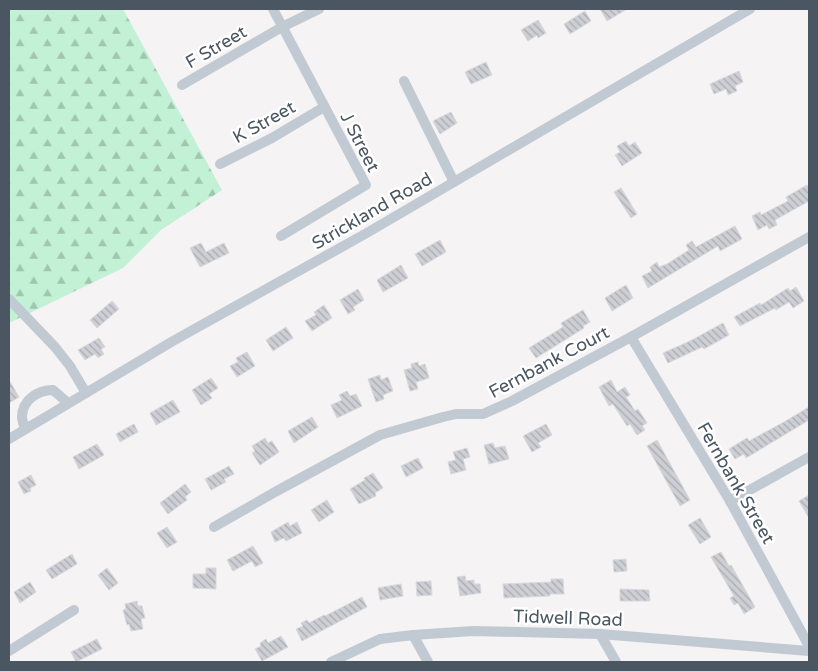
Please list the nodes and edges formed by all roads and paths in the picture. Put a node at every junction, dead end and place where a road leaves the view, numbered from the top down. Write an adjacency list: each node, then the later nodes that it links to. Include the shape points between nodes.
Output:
1 (273, 9): 4 (street, J Street)
2 (319, 9): 4 (street, F Street)
3 (750, 9): 9 (street, Strickland Road)
4 (282, 27): 6 (street, F Street); 7 (street, J Street)
5 (404, 81): 9 (street)
6 (182, 85)
7 (324, 107): 8 (street, K Street); 10 (street, J Street, via 366,186)
8 (220, 164)
9 (454, 182): 14 (street, Strickland Road)
10 (281, 236)
11 (809, 237): 13 (street, Fernbank Court)
12 (9, 299): 14 (street, via 70,366)
13 (631, 337): 19 (street, Fernbank Street); 20 (street, Fernbank Court, via 483,414 456,414 380,435)
14 (86, 392): 15 (street, Strickland Road)
15 (68, 403): 16 (street, Strickland Road); 16 (street, via 53,390 33,394 24,407)
16 (25, 429): 17 (street, Strickland Road)
17 (9, 439)
18 (809, 457): 19 (street)
19 (730, 502): 24 (street, Fernbank Street)
20 (214, 528)
21 (74, 610): 25 (street)
22 (600, 634): 23 (street, Tidwell Road, via 473,631); 26 (street, Tidwell Road); 29 (street)
23 (413, 635): 27 (street, Tidwell Road, via 380,639); 28 (street)
24 (809, 646)
25 (9, 651)
26 (809, 652)
27 (331, 662)
28 (428, 662)
29 (616, 662)

